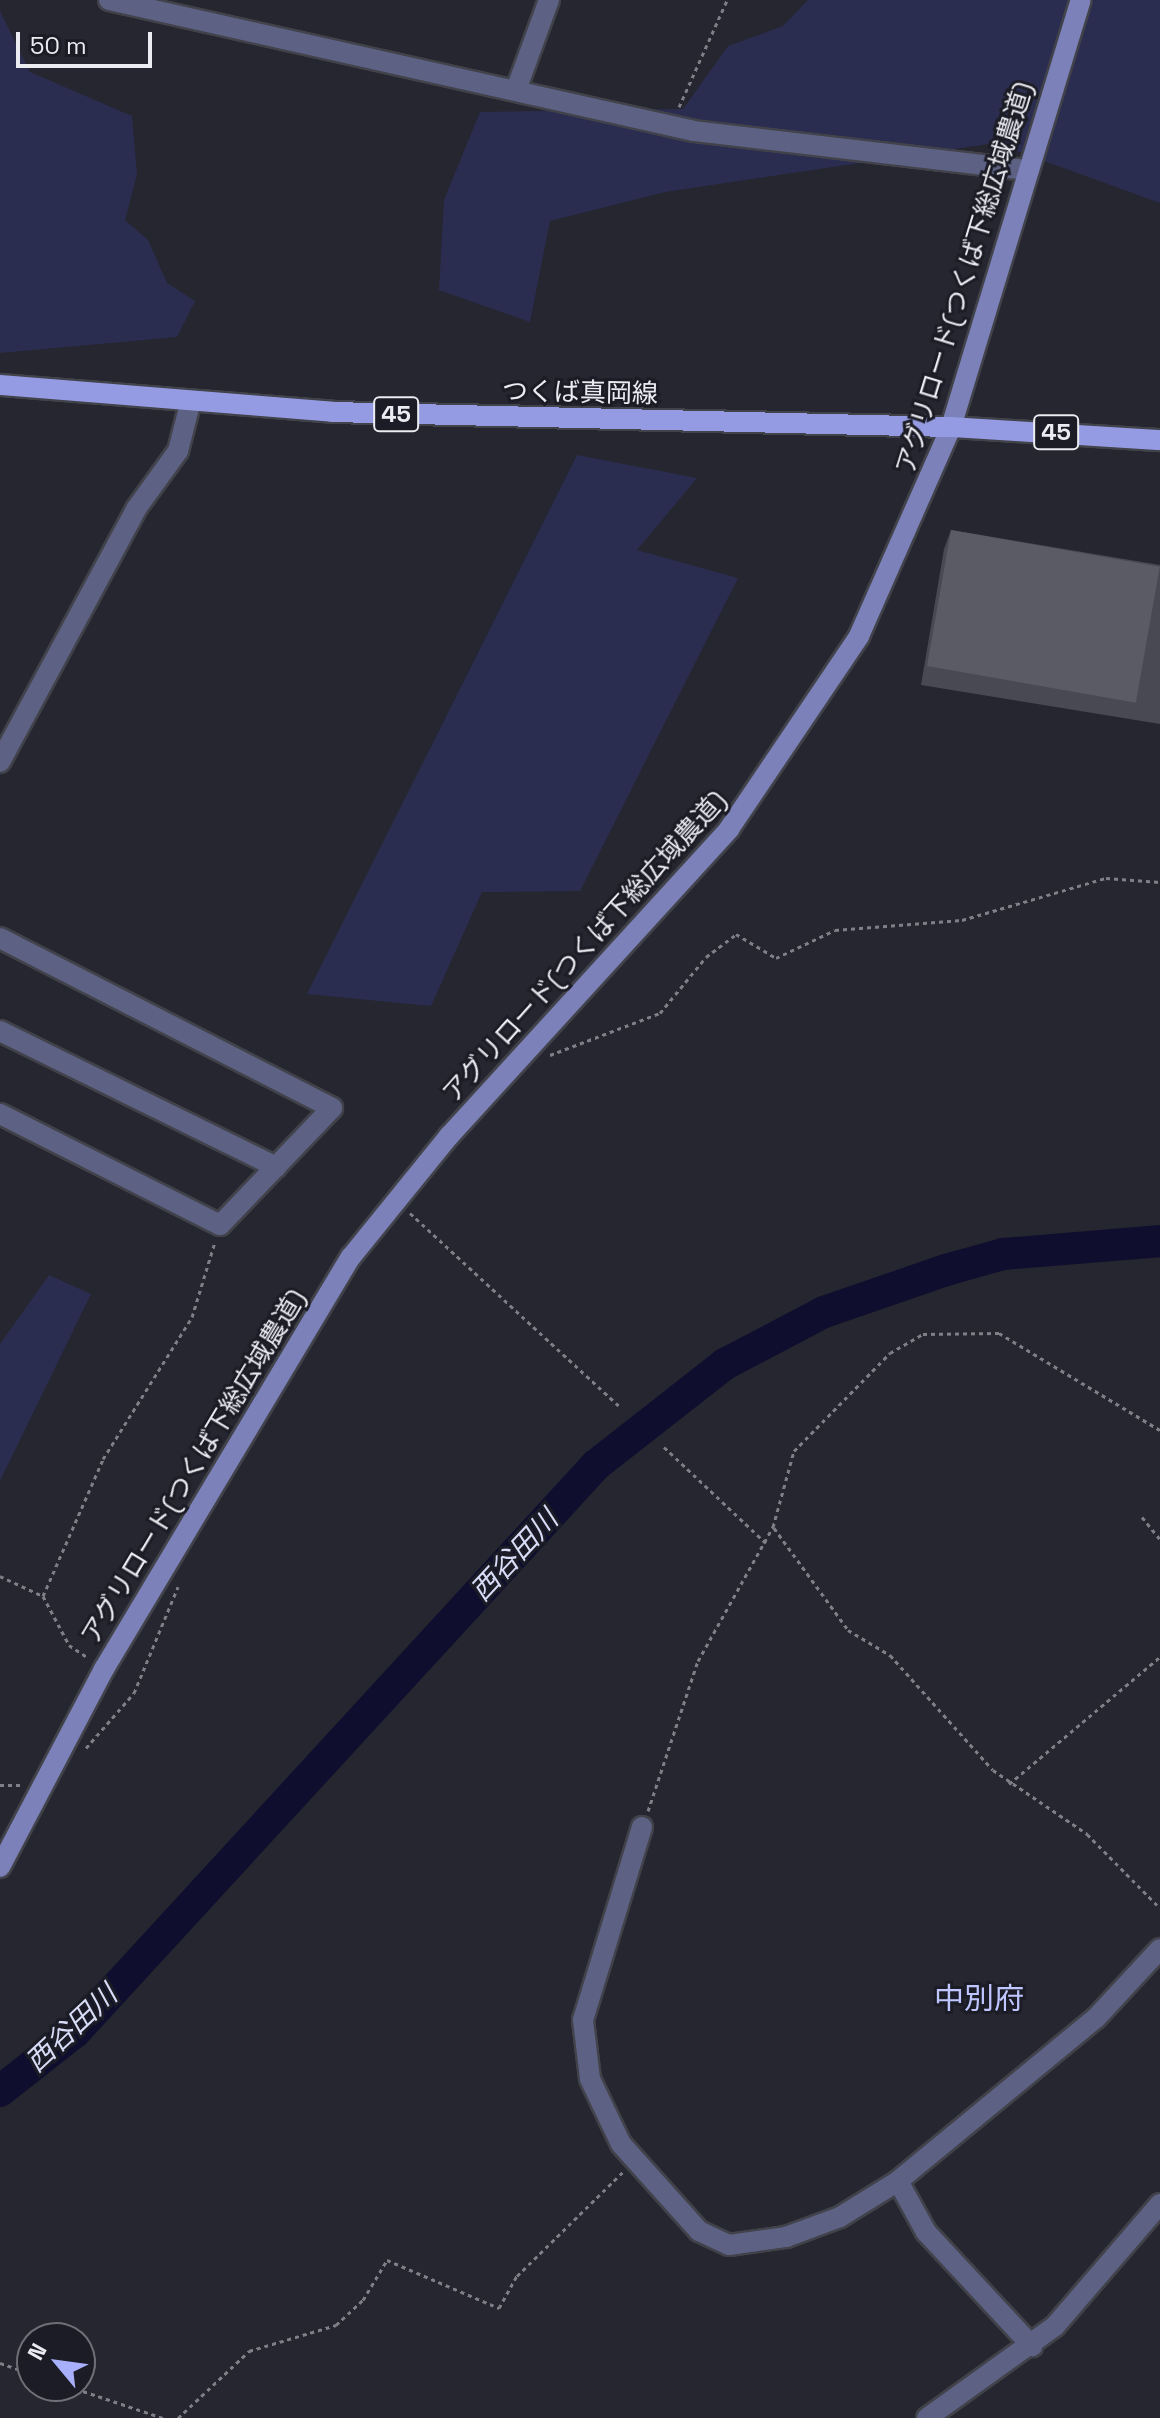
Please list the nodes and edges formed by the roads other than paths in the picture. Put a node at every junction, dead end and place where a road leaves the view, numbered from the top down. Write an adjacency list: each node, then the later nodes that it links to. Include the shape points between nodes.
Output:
1 (109, 0): 4 (street)
2 (549, 0): 4 (street)
3 (1081, 0): 5 (street, アグリロード(つくば下総広域農道))
4 (516, 90): 5 (street, via 671,125)
5 (1024, 170): 8 (street, アグリロード(つくば下総広域農道))
6 (0, 385): 7 (main road, つくば真岡線 / 45)
7 (190, 404): 8 (main road, つくば真岡線 / 45); 10 (street, via 178,451 136,509)
8 (951, 427): 9 (main road, つくば真岡線 / 45); 16 (street, アグリロード(つくば下総広域農道), via 892,572 793,742 690,876 308,1320 38,1786)
9 (1160, 440)
10 (0, 762)
11 (0, 938): 14 (street, via 332,1108)
12 (0, 1031): 14 (street)
13 (0, 1114): 14 (street, via 220,1225)
14 (276, 1167)
15 (642, 1827): 18 (street, via 583,2020 590,2079 636,2161 699,2231 729,2245 786,2237 840,2217)
16 (0, 1867)
17 (1160, 1949): 18 (street, via 1096,2018)
18 (898, 2181): 20 (street, via 926,2232)
19 (1160, 2204): 20 (street)
20 (1032, 2346): 21 (street)
21 (927, 2418)

